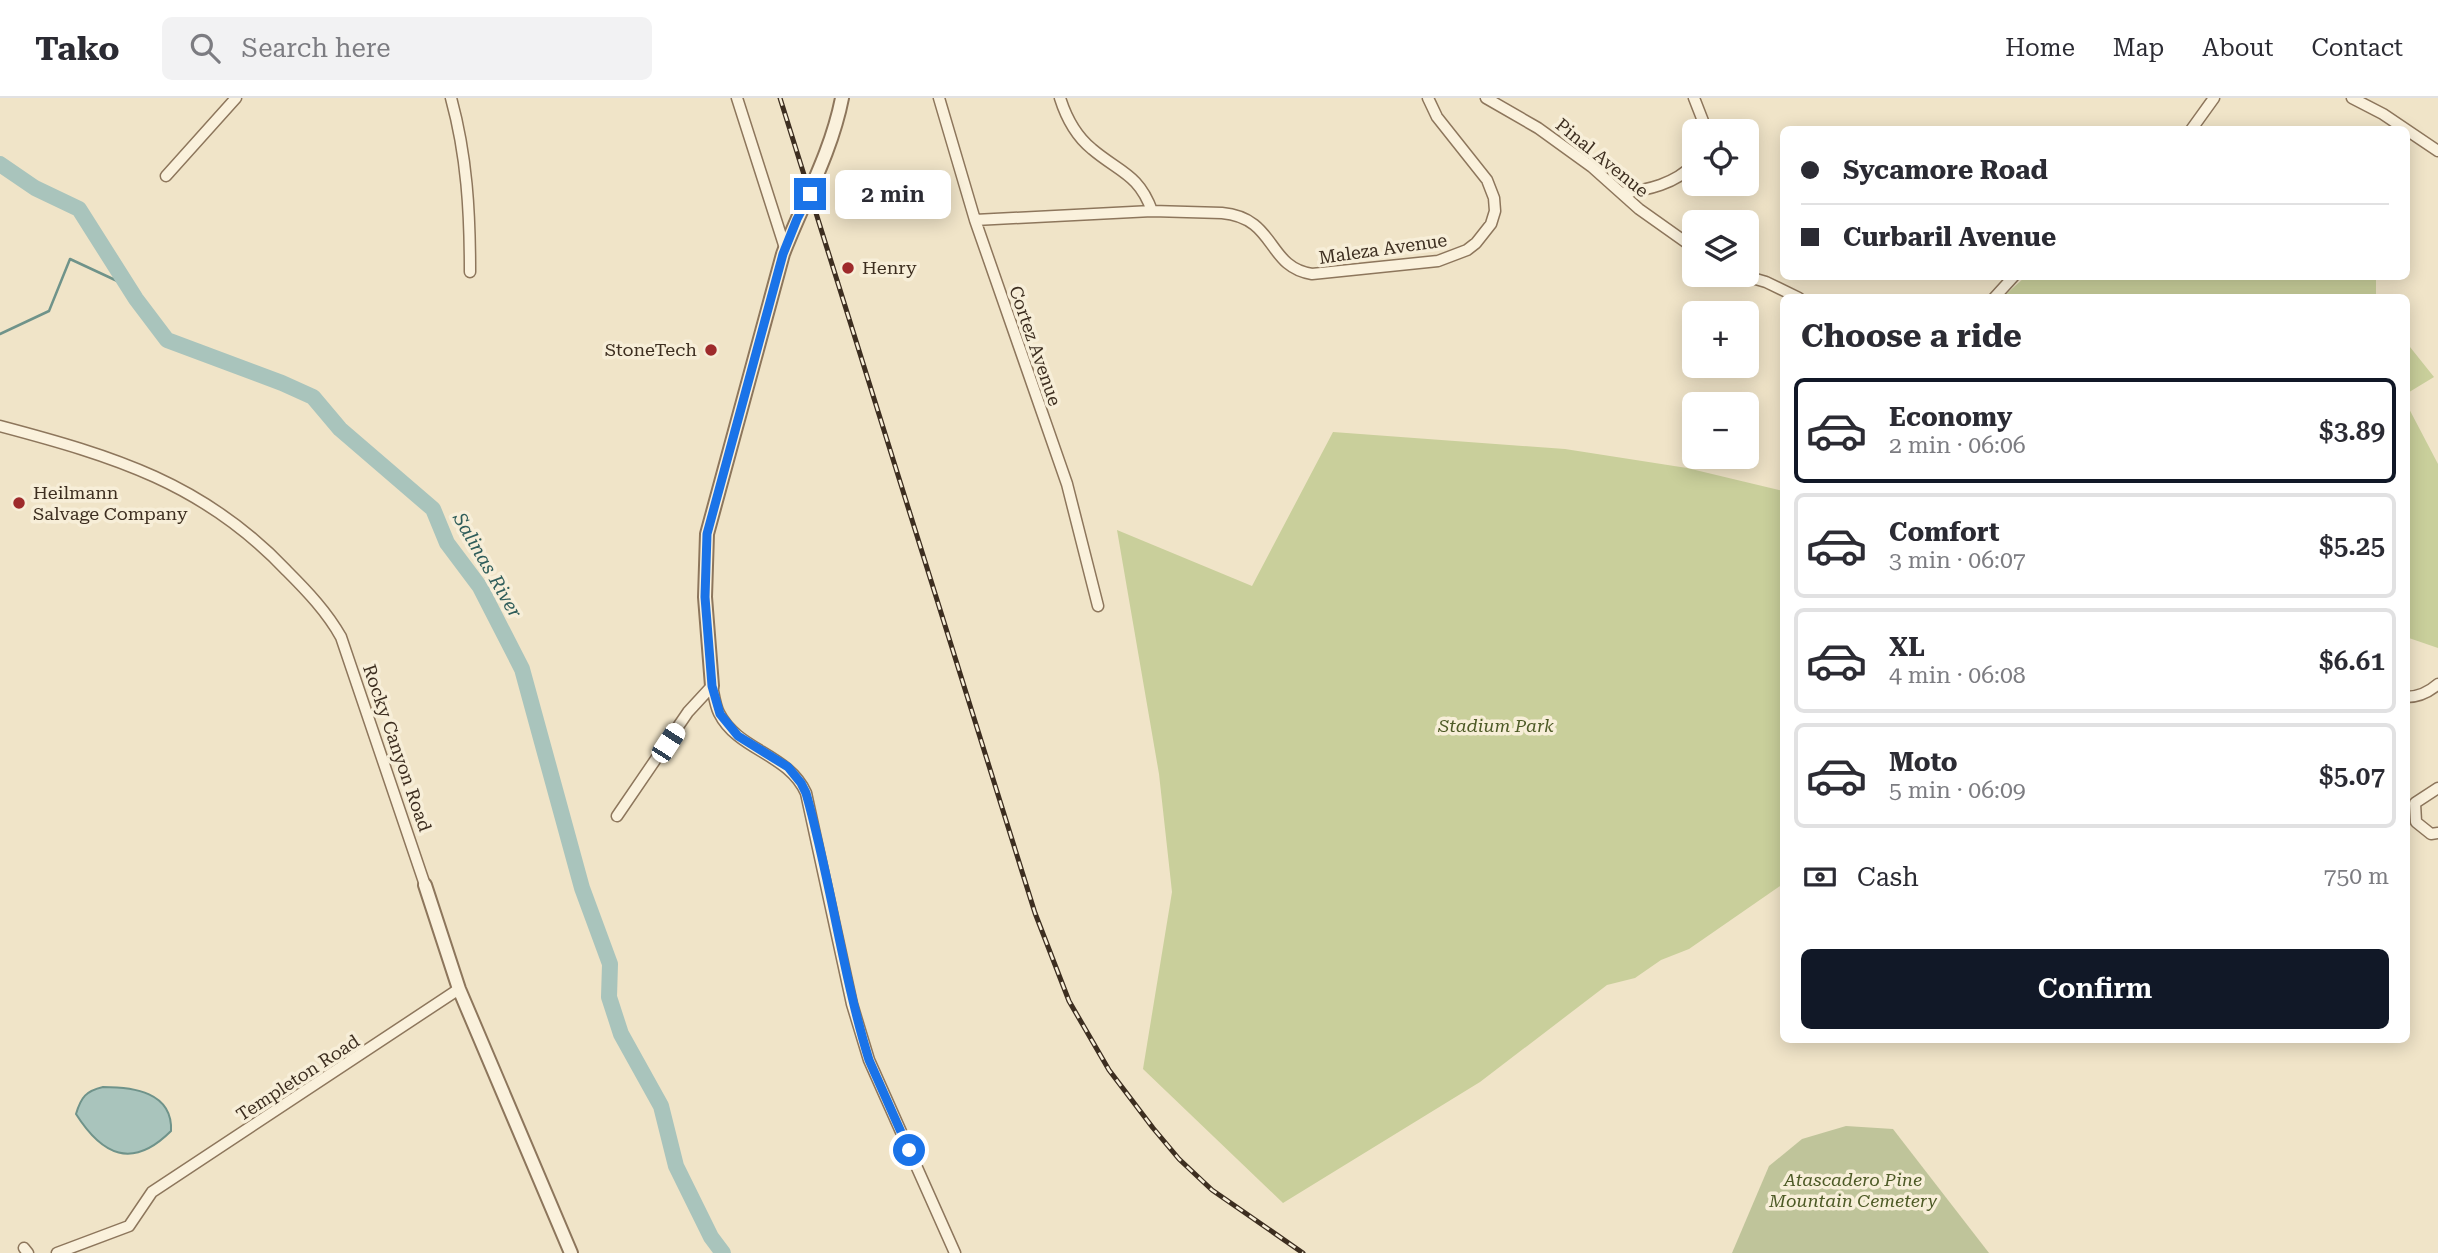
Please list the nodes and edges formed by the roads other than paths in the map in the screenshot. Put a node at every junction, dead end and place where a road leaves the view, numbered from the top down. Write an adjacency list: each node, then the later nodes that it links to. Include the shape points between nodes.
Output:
1 (236, 98): 18 (street)
2 (451, 98): 24 (street, via 470,207)
3 (737, 98): 23 (street)
4 (842, 98): 23 (street, via 824,162)
5 (939, 98): 21 (street, Cortez Avenue)
6 (1060, 98): 20 (street, via 1082,140 1141,186)
7 (1428, 98): 20 (street, Maleza Avenue, via 1437,117 1487,180 1494,198 1491,224 1476,243 1456,256 1312,274 1287,265 1263,231 1244,218)
8 (1486, 98): 19 (street, Pinal Avenue, via 1538,128)
9 (1694, 98): 12 (street)
10 (2214, 98): 13 (street)
11 (2352, 98): 14 (street)
12 (1702, 119)
13 (2194, 126)
14 (2401, 126)
15 (2410, 132): 16 (street)
16 (2438, 151)
17 (1682, 174): 19 (street, via 1648,190)
18 (166, 176)
19 (1622, 193): 22 (street, Pinal Avenue)
20 (1152, 211): 21 (street, Maleza Avenue)
21 (975, 220): 30 (street, Cortez Avenue, via 1067,484)
22 (1682, 239)
23 (785, 248): 32 (street, via 707,534 705,597)
24 (470, 272)
25 (1759, 280): 27 (street)
26 (2010, 280): 28 (street)
27 (1791, 294)
28 (1998, 294)
29 (0, 426): 37 (street, Rocky Canyon Road, via 111,458 183,489 263,545 305,589 341,637)
30 (1097, 606)
31 (2438, 684): 33 (street)
32 (712, 686): 35 (street, via 688,712); 41 (street, via 720,714 738,736 788,767 804,789 869,1060)
33 (2410, 697)
34 (2438, 788): 36 (street, via 2415,803 2416,822 2431,834)
35 (617, 816)
36 (2438, 833)
37 (425, 885): 38 (street, Rocky Canyon Road)
38 (459, 989): 39 (street, Templeton Road, via 152,1192 129,1226); 40 (street, Rocky Canyon Road)
39 (57, 1253)
40 (571, 1253)
41 (955, 1253)

